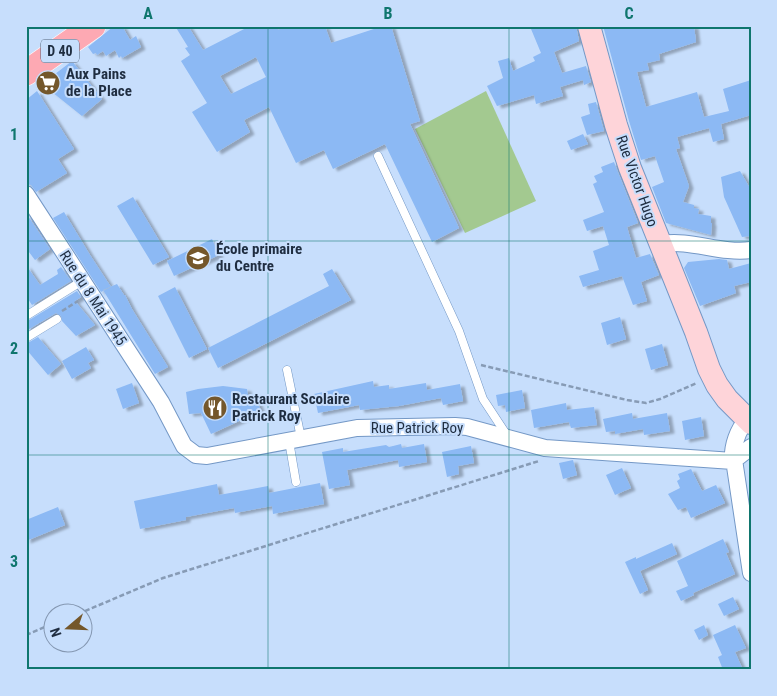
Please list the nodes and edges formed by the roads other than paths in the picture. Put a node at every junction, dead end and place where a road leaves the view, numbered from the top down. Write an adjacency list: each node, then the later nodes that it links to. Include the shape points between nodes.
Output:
1 (93, 26): 3 (main road, D 40); 4 (main road, D 40)
2 (589, 26): 7 (street, Rue Victor Hugo, via 620,139)
3 (26, 60)
4 (26, 73)
5 (378, 156): 17 (lane, via 439,285 483,399)
6 (26, 194): 9 (street, Rue du 8 Mai 1945)
7 (661, 244): 8 (street, via 675,242 726,250); 12 (street, Rue Victor Hugo)
8 (751, 250)
9 (86, 287): 10 (lane); 15 (street, Rue du 8 Mai 1945)
10 (26, 316)
11 (57, 319): 13 (lane)
12 (696, 332): 16 (street, Rue Victor Hugo, via 720,374); 16 (street, Rue Victor Hugo, via 712,377 727,398)
13 (26, 338)
14 (287, 370): 18 (lane)
15 (161, 402): 18 (street, Rue Patrick Roy, via 184,446 196,455 207,456)
16 (750, 416): 20 (street, via 735,442)
17 (509, 438): 18 (street, Rue Patrick Roy, via 455,426 357,428); 20 (street, Rue Patrick Roy, via 558,449)
18 (295, 440): 21 (lane)
19 (751, 447): 20 (street)
20 (733, 461): 22 (street)
21 (296, 482)
22 (751, 573)

